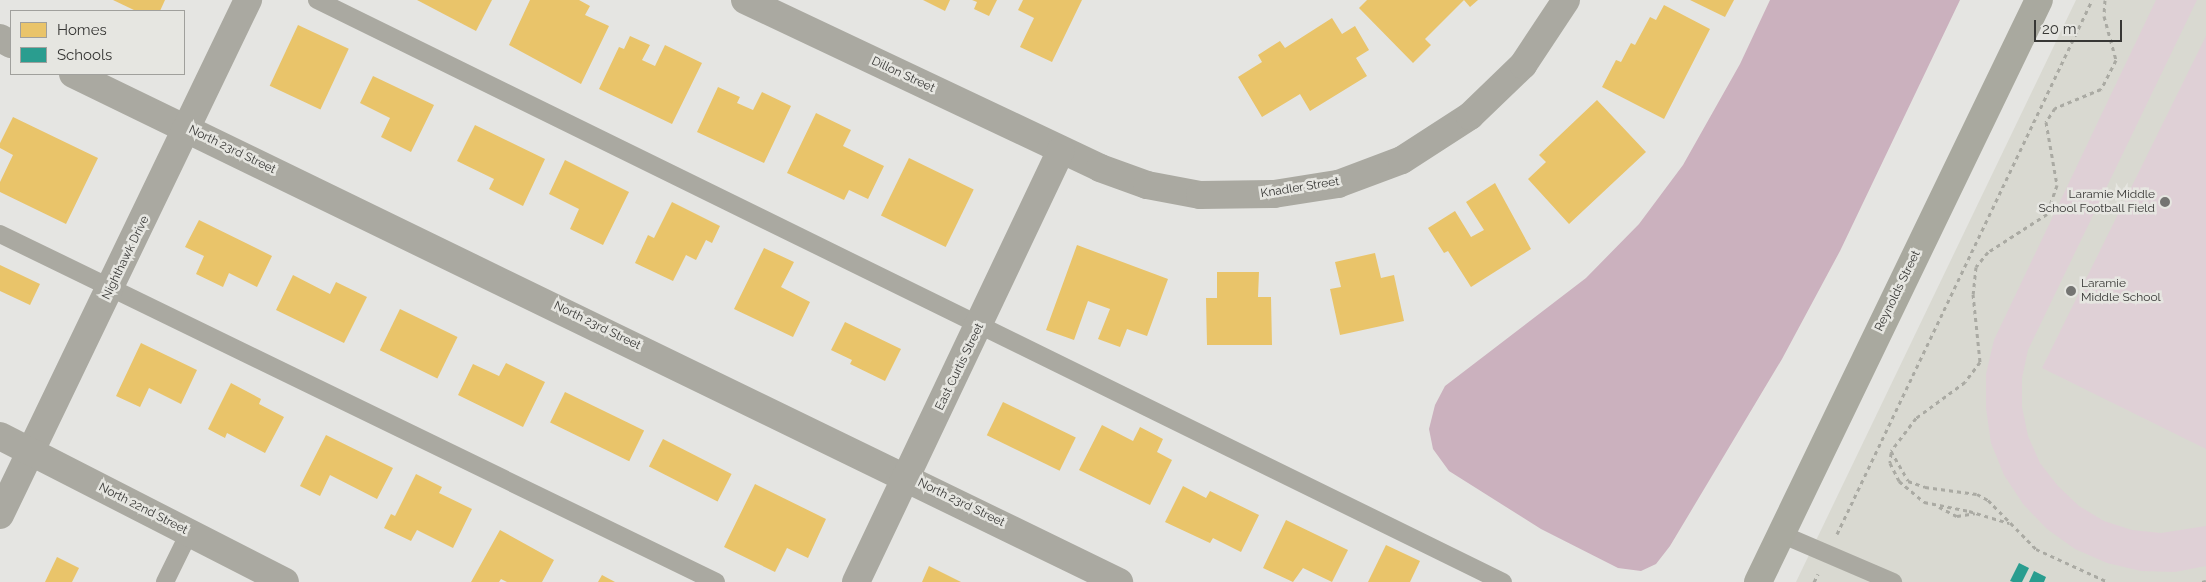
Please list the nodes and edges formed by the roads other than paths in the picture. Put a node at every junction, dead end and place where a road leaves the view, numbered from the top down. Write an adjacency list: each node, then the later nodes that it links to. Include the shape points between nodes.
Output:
1 (248, 0): 7 (street, Nighthawk Drive)
2 (317, 0): 11 (lane)
3 (746, 0): 8 (street, Dillon Street)
4 (1566, 0): 8 (street, Knadler Street, via 1523,65 1470,116 1402,160 1338,184 1274,194 1200,195 1147,184)
5 (2039, 0): 17 (main road, Reynolds Street)
6 (75, 75): 7 (street, North 23rd Street)
7 (188, 129): 10 (street, Nighthawk Drive); 14 (street, North 23rd Street)
8 (1061, 150): 11 (street, East Curtis Street)
9 (0, 234): 10 (lane)
10 (111, 288): 13 (street, Nighthawk Drive); 20 (lane)
11 (980, 325): 14 (street, East Curtis Street); 23 (lane)
12 (0, 436): 13 (street, North 22nd Street)
13 (30, 451): 15 (street, Nighthawk Drive); 16 (street, North 22nd Street)
14 (907, 476): 21 (street, East Curtis Street); 22 (street, North 23rd Street)
15 (0, 515)
16 (189, 532): 18 (lane); 19 (street, North 22nd Street)
17 (1781, 534): 24 (main road, Reynolds Street); 25 (lane)
18 (165, 582)
19 (285, 582)
20 (716, 582)
21 (856, 582)
22 (1119, 582)
23 (1503, 582)
24 (1758, 582)
25 (1892, 582)

